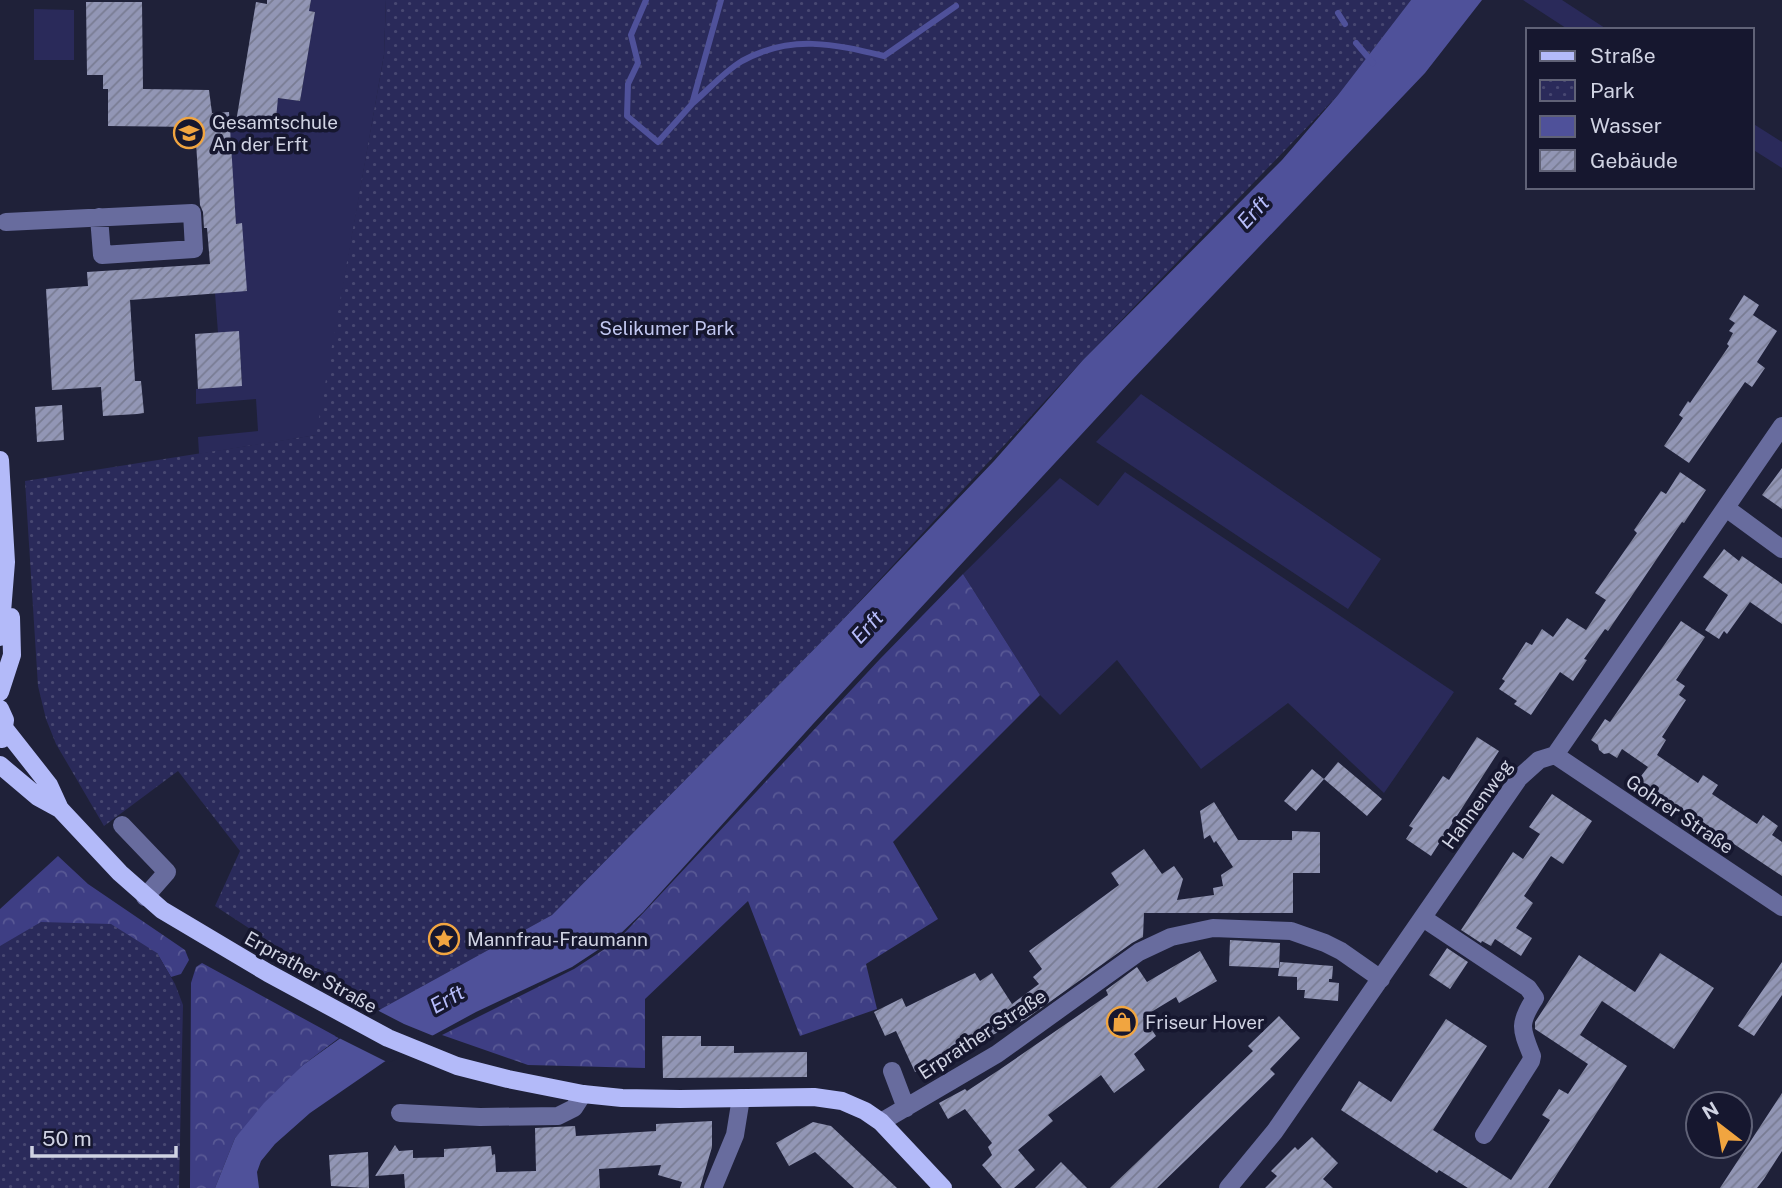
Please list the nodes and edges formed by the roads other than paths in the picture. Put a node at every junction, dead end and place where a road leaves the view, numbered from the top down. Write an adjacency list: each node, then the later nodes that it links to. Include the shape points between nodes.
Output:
1 (99, 217): 1 (street, via 102,255 194,250 192,213); 2 (street)
2 (6, 222)
3 (1782, 426): 5 (street, Hahnenweg)
4 (0, 460): 7 (main road)
5 (1726, 508): 6 (street); 12 (street, Hahnenweg)
6 (1782, 549)
7 (4, 568): 8 (main road); 9 (main road, via 12,655)
8 (0, 637)
9 (0, 692)
10 (0, 709): 11 (main road, Erprather Straße, via 5,720)
11 (2, 735): 14 (main road, Erprather Straße, via 49,785)
12 (1555, 755): 17 (street, Gohrer Straße); 18 (street, Hahnenweg, via 1539,760 1519,778)
13 (0, 765): 14 (main road, Erprather Straße)
14 (60, 809): 16 (main road, Erprather Straße)
15 (122, 825): 16 (street, via 167,872)
16 (145, 897): 21 (main road, Erprather Straße, via 342,1014 433,1058)
17 (1782, 908)
18 (1423, 918): 19 (street, Hahnenweg); 26 (street, via 1528,988 1535,998 1521,1026 1531,1061)
19 (1381, 979): 23 (street, Erprather Straße, via 1333,947 1291,932 1213,928 1186,932 1139,952 997,1054); 27 (street, Hahnenweg)
20 (892, 1071): 23 (street)
21 (583, 1094): 22 (main road, Erprather Straße); 24 (street, via 574,1108 558,1116)
22 (741, 1098): 25 (main road, Erprather Straße, via 829,1098 855,1106); 28 (street, via 735,1135)
23 (906, 1108): 25 (street, Erprather Straße)
24 (400, 1113)
25 (881, 1122): 29 (main road)
26 (1484, 1135)
27 (1235, 1186)
28 (713, 1188)
29 (943, 1188)

